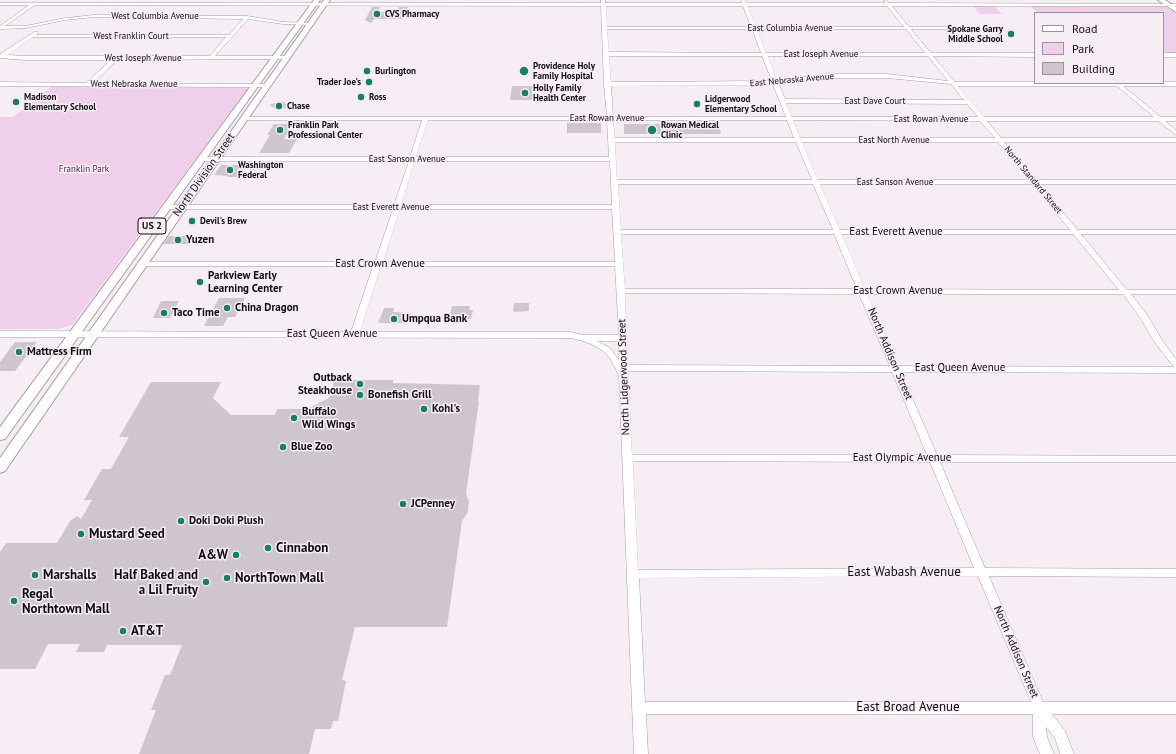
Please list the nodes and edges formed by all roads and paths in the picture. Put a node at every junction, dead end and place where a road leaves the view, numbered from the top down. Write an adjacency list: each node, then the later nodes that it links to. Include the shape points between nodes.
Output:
1 (40, 0): 17 (street)
2 (112, 0): 18 (street)
3 (182, 0): 19 (street)
4 (254, 0): 20 (street)
5 (1019, 0): 21 (street)
6 (1161, 0): 22 (main road)
7 (315, 2): 8 (street); 20 (street); 27 (main road, North Division Street / US 2)
8 (325, 2): 9 (street); 28 (main road, North Division Street / US 2)
9 (393, 2): 10 (street)
10 (463, 2): 11 (street)
11 (603, 2): 12 (street); 30 (street, North Lidgerwood Street)
12 (674, 2): 13 (street)
13 (744, 2): 14 (street); 31 (street, North Addison Street)
14 (814, 2): 15 (street)
15 (886, 2): 21 (street); 32 (street, North Standard Street)
16 (0, 4): 17 (street)
17 (34, 4): 18 (street); 29 (street)
18 (106, 4): 19 (street)
19 (178, 4): 20 (street)
20 (250, 4)
21 (1024, 4): 22 (street)
22 (1168, 5): 23 (street); 24 (main road)
23 (1176, 5)
24 (1176, 10)
25 (247, 17): 26 (street, West Columbia Avenue, via 94,16); 27 (street, West Columbia Avenue); 35 (street)
26 (50, 22): 29 (street, West Columbia Avenue, via 26,27); 34 (street)
27 (299, 24): 28 (street, West Columbia Avenue); 45 (main road, North Division Street / US 2)
28 (310, 24): 46 (main road, North Division Street / US 2)
29 (0, 28)
30 (604, 28): 31 (street, East Columbia Avenue); 36 (street, North Lidgerwood Street)
31 (754, 28): 32 (street, East Columbia Avenue); 37 (street, North Addison Street)
32 (906, 28): 33 (street, East Columbia Avenue); 38 (street, North Standard Street)
33 (975, 28)
34 (31, 36): 35 (street, West Franklin Court); 42 (street)
35 (230, 36): 44 (street)
36 (606, 54): 37 (street, East Joseph Avenue); 50 (street, North Lidgerwood Street)
37 (764, 54): 38 (street, East Joseph Avenue); 47 (street, North Addison Street)
38 (928, 54): 39 (street, East Joseph Avenue); 51 (street, North Standard Street)
39 (1034, 54)
40 (1164, 55): 41 (street)
41 (1176, 55)
42 (1, 56): 43 (street, West Joseph Avenue)
43 (116, 58): 44 (street, West Joseph Avenue); 49 (street)
44 (211, 58): 45 (street, West Joseph Avenue)
45 (275, 58): 46 (street, West Joseph Avenue); 54 (main road, North Division Street / US 2)
46 (286, 58): 55 (main road, North Division Street / US 2)
47 (775, 82): 50 (street, East Nebraska Avenue); 51 (street, East Nebraska Avenue, via 826,76 872,76); 56 (street, North Addison Street)
48 (0, 84): 49 (street, West Nebraska Avenue)
49 (88, 84): 54 (street, West Nebraska Avenue)
50 (608, 84): 61 (street, North Lidgerwood Street)
51 (953, 84): 52 (street, East Nebraska Avenue); 57 (street, North Standard Street)
52 (1118, 84): 53 (street, East Nebraska Avenue); 64 (street)
53 (1176, 84)
54 (256, 85): 55 (street, West Nebraska Avenue); 58 (main road, North Division Street / US 2)
55 (267, 85): 59 (main road, North Division Street / US 2)
56 (783, 101): 57 (street, East Dave Court); 62 (street, North Addison Street)
57 (968, 102): 63 (street, North Standard Street)
58 (231, 118): 59 (main road, East Rowan Avenue); 71 (main road, North Division Street / US 2)
59 (244, 118): 60 (street, East Rowan Avenue); 72 (main road, North Division Street / US 2)
60 (426, 118): 61 (street, East Rowan Avenue); 73 (street)
61 (609, 118): 62 (street, East Rowan Avenue); 67 (street, North Lidgerwood Street)
62 (789, 118): 63 (street, East Rowan Avenue); 68 (street, North Addison Street)
63 (981, 119): 64 (street, East Rowan Avenue); 69 (street, North Standard Street)
64 (1159, 119): 65 (street, East Rowan Avenue); 66 (street)
65 (1176, 119)
66 (1176, 133)
67 (612, 140): 68 (street, East North Avenue); 74 (street, North Lidgerwood Street)
68 (798, 140): 69 (street, East North Avenue); 76 (street, North Addison Street)
69 (999, 140): 70 (street, East North Avenue); 77 (street, North Standard Street)
70 (1176, 140)
71 (202, 159): 72 (street, East Sanson Avenue); 79 (main road, North Division Street / US 2)
72 (215, 159): 73 (street, East Sanson Avenue); 80 (main road, North Division Street / US 2)
73 (412, 159): 74 (street, East Sanson Avenue); 81 (street)
74 (612, 159): 75 (street, North Lidgerwood Street)
75 (614, 182): 76 (street, East Sanson Avenue); 82 (street, North Lidgerwood Street)
76 (817, 182): 77 (street, East Sanson Avenue); 84 (street, North Addison Street)
77 (1034, 182): 78 (street, East Sanson Avenue); 85 (street, North Standard Street)
78 (1176, 182)
79 (166, 207): 80 (street, East Everett Avenue); 95 (main road, North Division Street / US 2)
80 (181, 207): 81 (street, East Everett Avenue); 87 (main road, North Division Street / US 2)
81 (397, 207): 82 (street, East Everett Avenue); 88 (street)
82 (615, 207): 83 (street, North Lidgerwood Street)
83 (617, 232): 84 (street, East Everett Avenue); 89 (street, North Lidgerwood Street)
84 (838, 232): 85 (street, East Everett Avenue); 90 (street, North Addison Street)
85 (1075, 232): 86 (street, East Everett Avenue); 92 (street, North Standard Street)
86 (1176, 232)
87 (141, 264): 88 (street, East Crown Avenue); 96 (main road, North Division Street / US 2)
88 (377, 264): 89 (street, East Crown Avenue); 97 (street)
89 (619, 264): 91 (street, North Lidgerwood Street)
90 (863, 290): 91 (street, East Crown Avenue); 92 (street, East Crown Avenue); 102 (street, North Addison Street)
91 (621, 291): 99 (street, North Lidgerwood Street)
92 (1125, 292): 93 (street, East Crown Avenue); 101 (street, North Standard Street)
93 (1176, 292)
94 (0, 334): 95 (street, East Queen Avenue)
95 (74, 334): 96 (street, East Queen Avenue); 105 (main road, North Division Street / US 2)
96 (93, 334): 97 (street, East Queen Avenue); 109 (main road, North Division Street / US 2)
97 (355, 334): 98 (street, East Queen Avenue)
98 (571, 335): 99 (street, East Queen Avenue, via 584,332); 100 (street, East Queen Avenue)
99 (623, 335): 100 (street, East Queen Avenue); 104 (street, North Lidgerwood Street)
100 (584, 338): 104 (street, via 606,348)
101 (1176, 365)
102 (895, 368): 103 (street, East Queen Avenue); 104 (street, East Queen Avenue); 107 (street, North Addison Street)
103 (1176, 370)
104 (624, 372): 106 (street, North Lidgerwood Street)
105 (0, 436)
106 (628, 458): 107 (street, East Olympic Avenue); 112 (street, North Lidgerwood Street)
107 (934, 458): 108 (street, East Olympic Avenue); 110 (street, North Addison Street)
108 (1176, 459)
109 (0, 468)
110 (982, 572): 111 (street, East Wabash Avenue); 112 (street, East Wabash Avenue); 113 (street, North Addison Street)
111 (1176, 573)
112 (633, 574): 114 (street, North Lidgerwood Street)
113 (1039, 707): 114 (street, East Broad Avenue); 115 (street, East Broad Avenue); 117 (street, North Addison Street, via 1040,737); 118 (street, North Addison Street, via 1060,735)
114 (640, 708): 116 (street, North Lidgerwood Street)
115 (1176, 708)
116 (642, 754)
117 (1047, 754)
118 (1067, 754)

